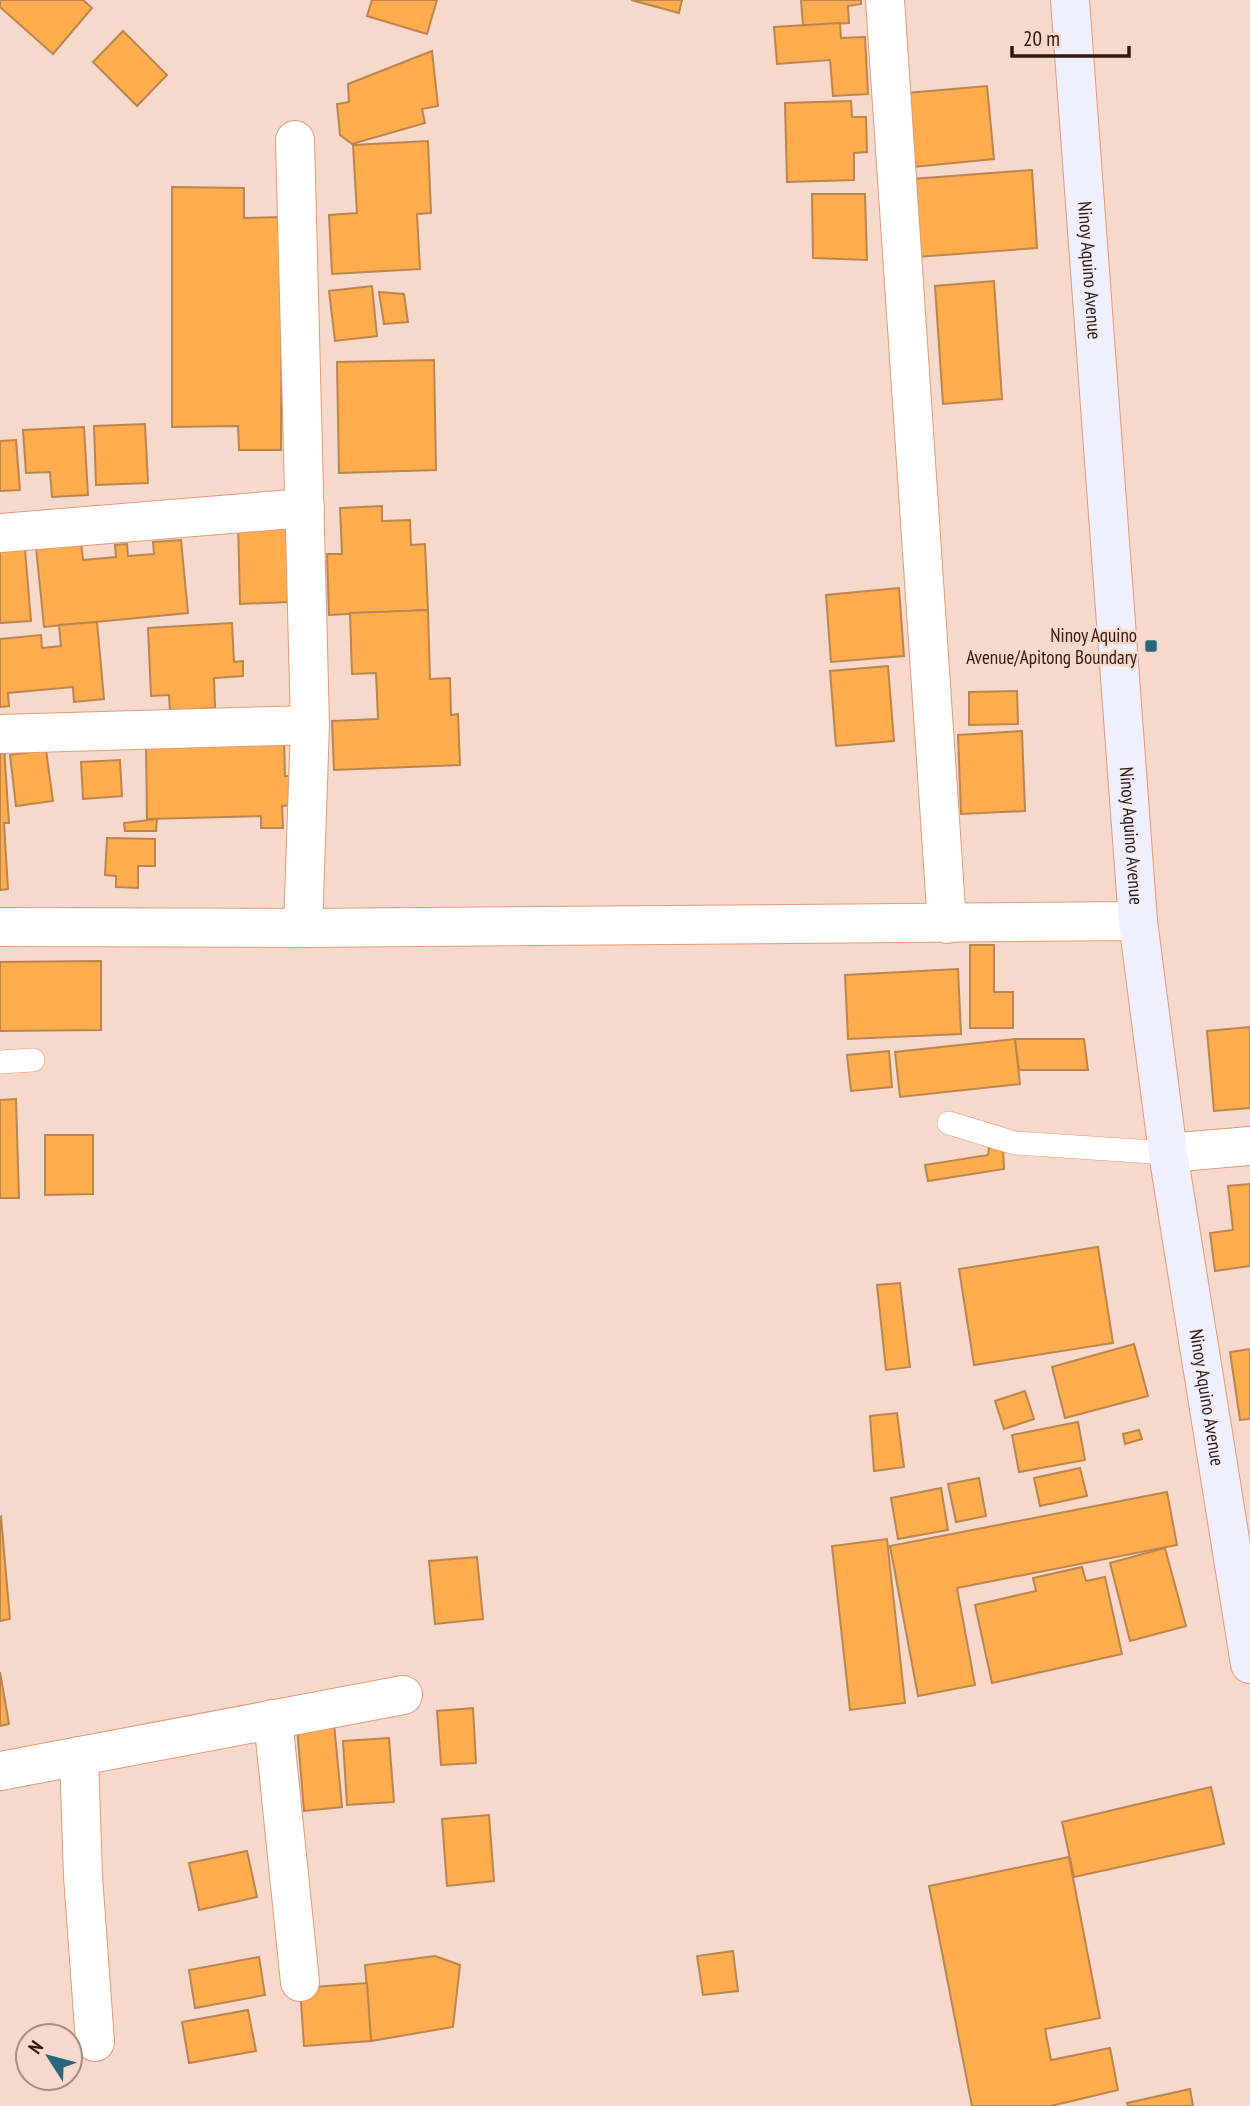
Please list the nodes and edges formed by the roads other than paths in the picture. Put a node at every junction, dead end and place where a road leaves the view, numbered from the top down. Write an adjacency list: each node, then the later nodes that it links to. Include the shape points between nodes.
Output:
1 (886, 0): 9 (street)
2 (1070, 0): 8 (main road, Ninoy Aquino Avenue)
3 (295, 140): 4 (street)
4 (305, 508): 5 (street); 6 (street)
5 (0, 533)
6 (310, 725): 7 (street); 11 (street)
7 (0, 734)
8 (1138, 921): 9 (street); 16 (main road, Ninoy Aquino Avenue)
9 (947, 924): 11 (street)
10 (0, 927): 11 (street)
11 (303, 928)
12 (33, 1060): 13 (lane)
13 (0, 1062)
14 (949, 1123): 16 (lane, via 1015,1143)
15 (1250, 1146): 16 (street)
16 (1168, 1153): 17 (main road, Ninoy Aquino Avenue)
17 (1250, 1664)
18 (403, 1695): 19 (street)
19 (273, 1719): 20 (street); 22 (street)
20 (79, 1756): 21 (street); 23 (street)
21 (0, 1772)
22 (300, 1982)
23 (95, 2042)

